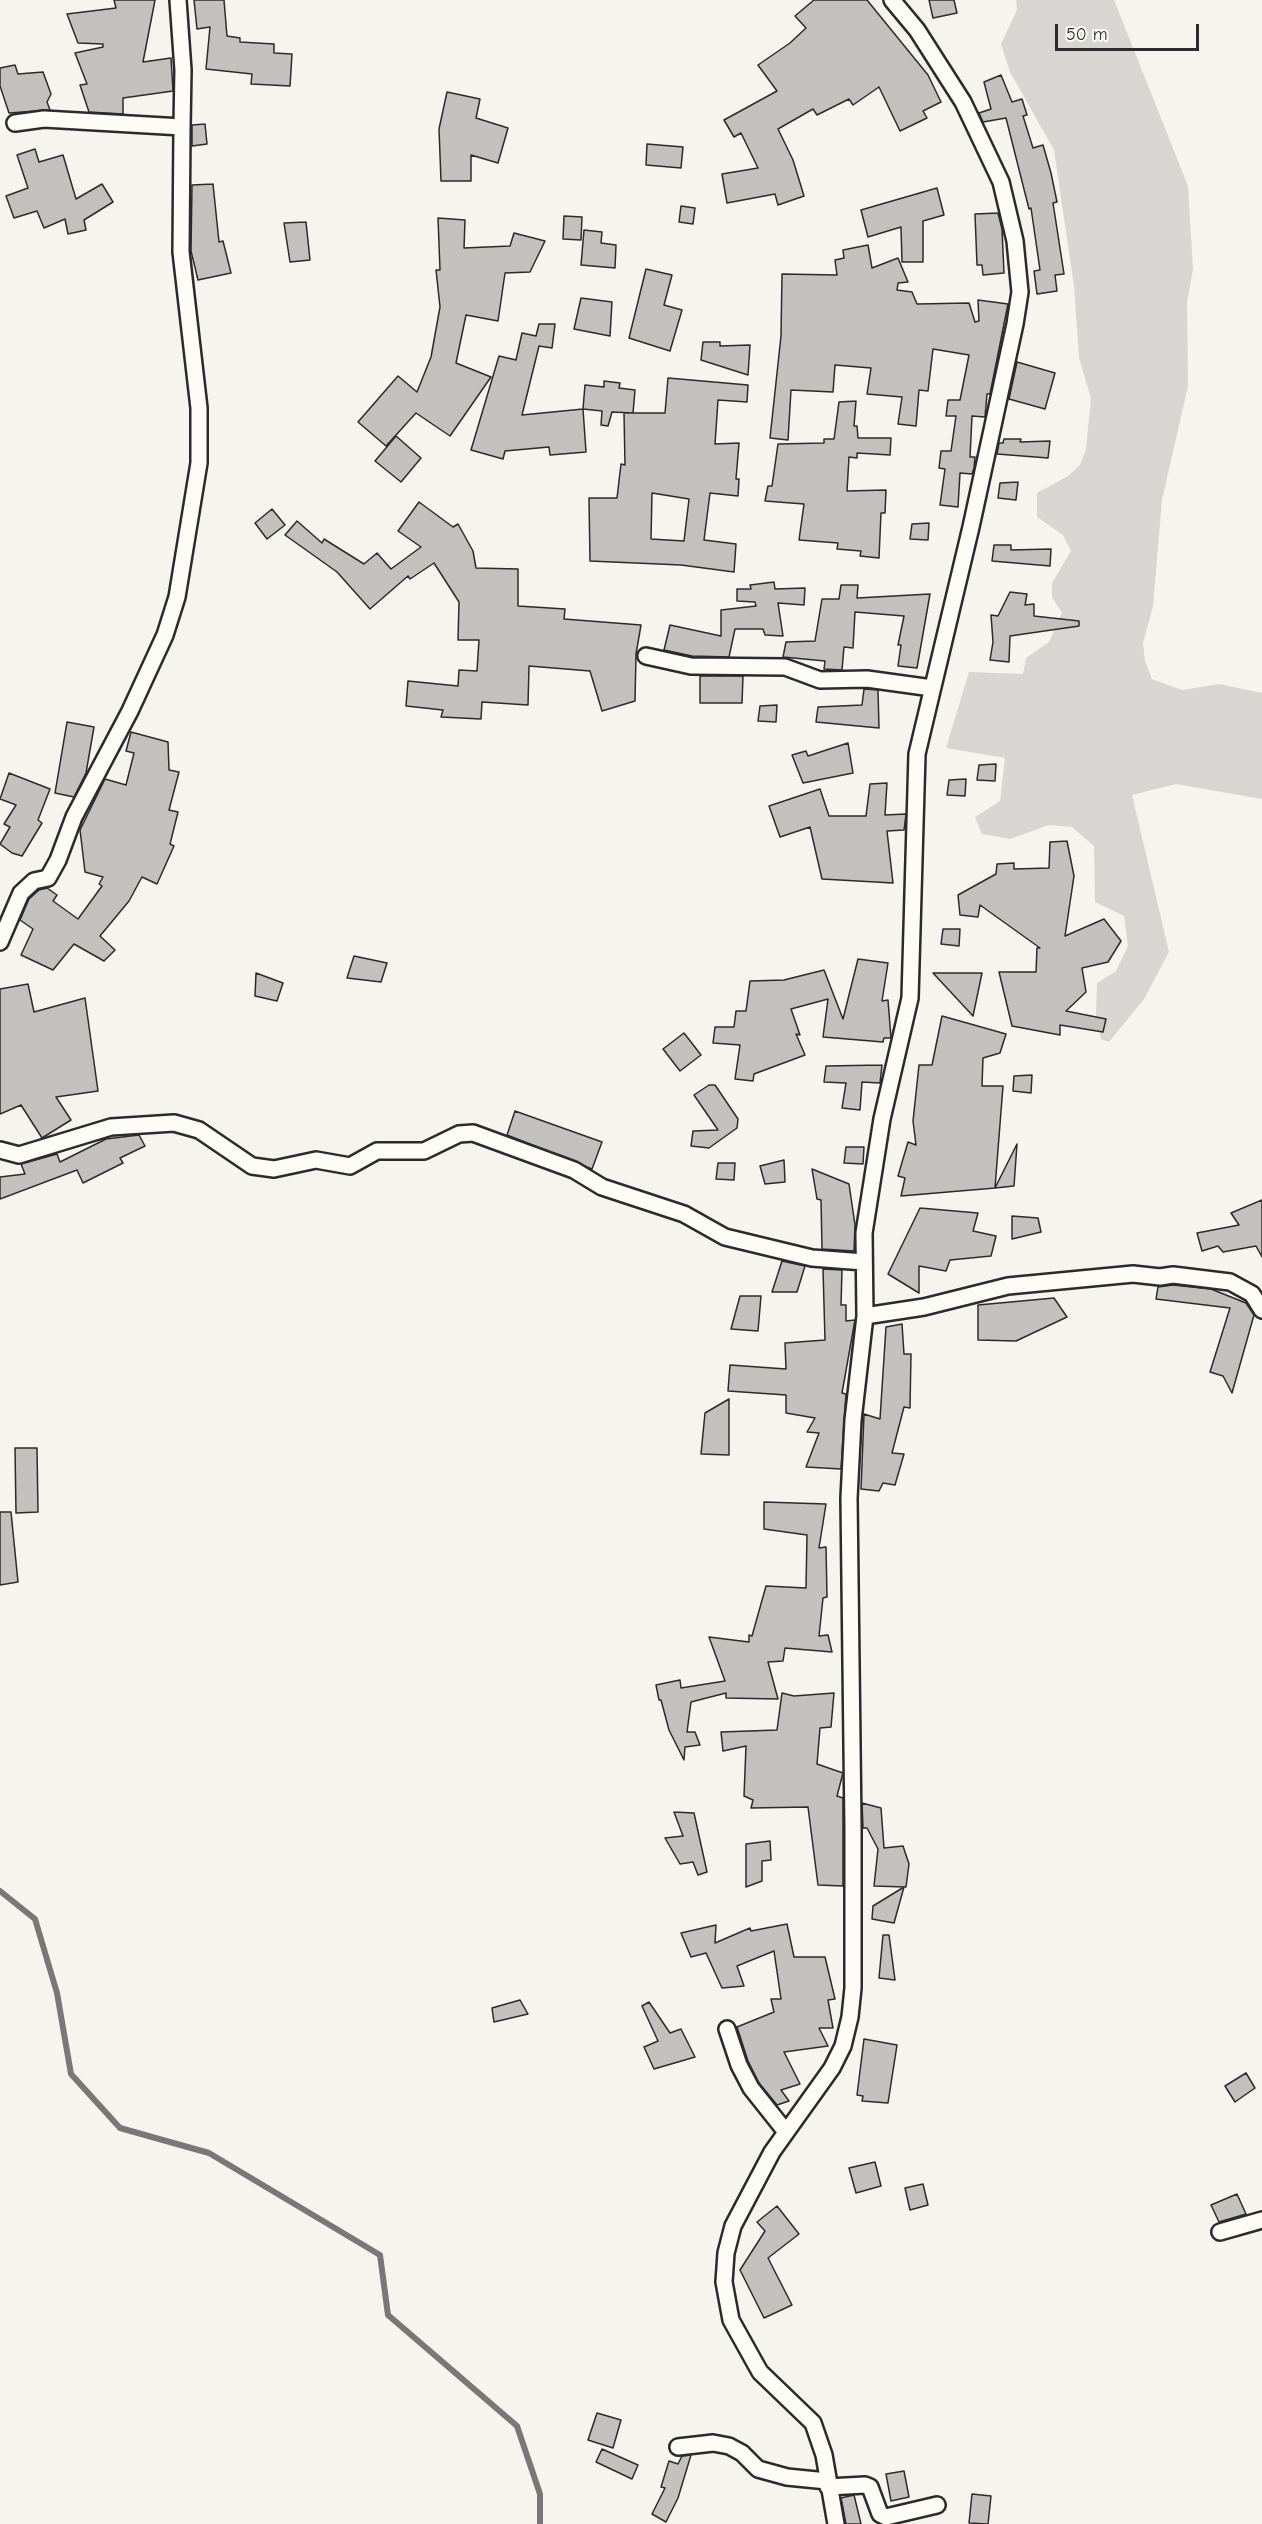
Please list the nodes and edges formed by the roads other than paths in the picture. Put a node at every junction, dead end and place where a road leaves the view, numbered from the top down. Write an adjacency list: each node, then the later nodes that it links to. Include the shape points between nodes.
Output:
1 (178, 0): 4 (street)
2 (892, 0): 6 (street, via 917,30 963,102 1001,182 1015,241 1020,292 971,527)
3 (15, 123): 4 (street, via 44,119)
4 (182, 127): 7 (street, via 181,252 197,389 199,463 177,597 165,635 74,816 58,860 48,878 34,881 21,893)
5 (646, 656): 6 (street, via 691,666 785,667 820,680 867,679)
6 (932, 688): 9 (street, via 915,776 910,998 871,1180)
7 (0, 942)
8 (0, 1150): 9 (street, via 19,1155 111,1127 174,1123 206,1134 252,1166 274,1169 316,1160 350,1166 377,1151 424,1151 459,1134 473,1133 574,1170 603,1187 684,1214 724,1237 812,1258)
9 (864, 1262): 11 (street)
10 (1262, 1310): 11 (street, via 1252,1294 1230,1282 1133,1274 1008,1286 924,1308)
11 (865, 1316): 13 (street, via 849,1498 853,1988 843,2046)
12 (727, 2029): 13 (street, via 751,2088)
13 (786, 2132): 17 (street, via 733,2226 723,2282 731,2320 755,2364 813,2423 825,2455)
14 (1262, 2220): 15 (street)
15 (1220, 2232)
16 (678, 2447): 17 (street, via 713,2443 729,2446 758,2469)
17 (827, 2482): 18 (street, via 870,2487 880,2514 886,2517); 19 (street)
18 (937, 2505)
19 (836, 2524)

